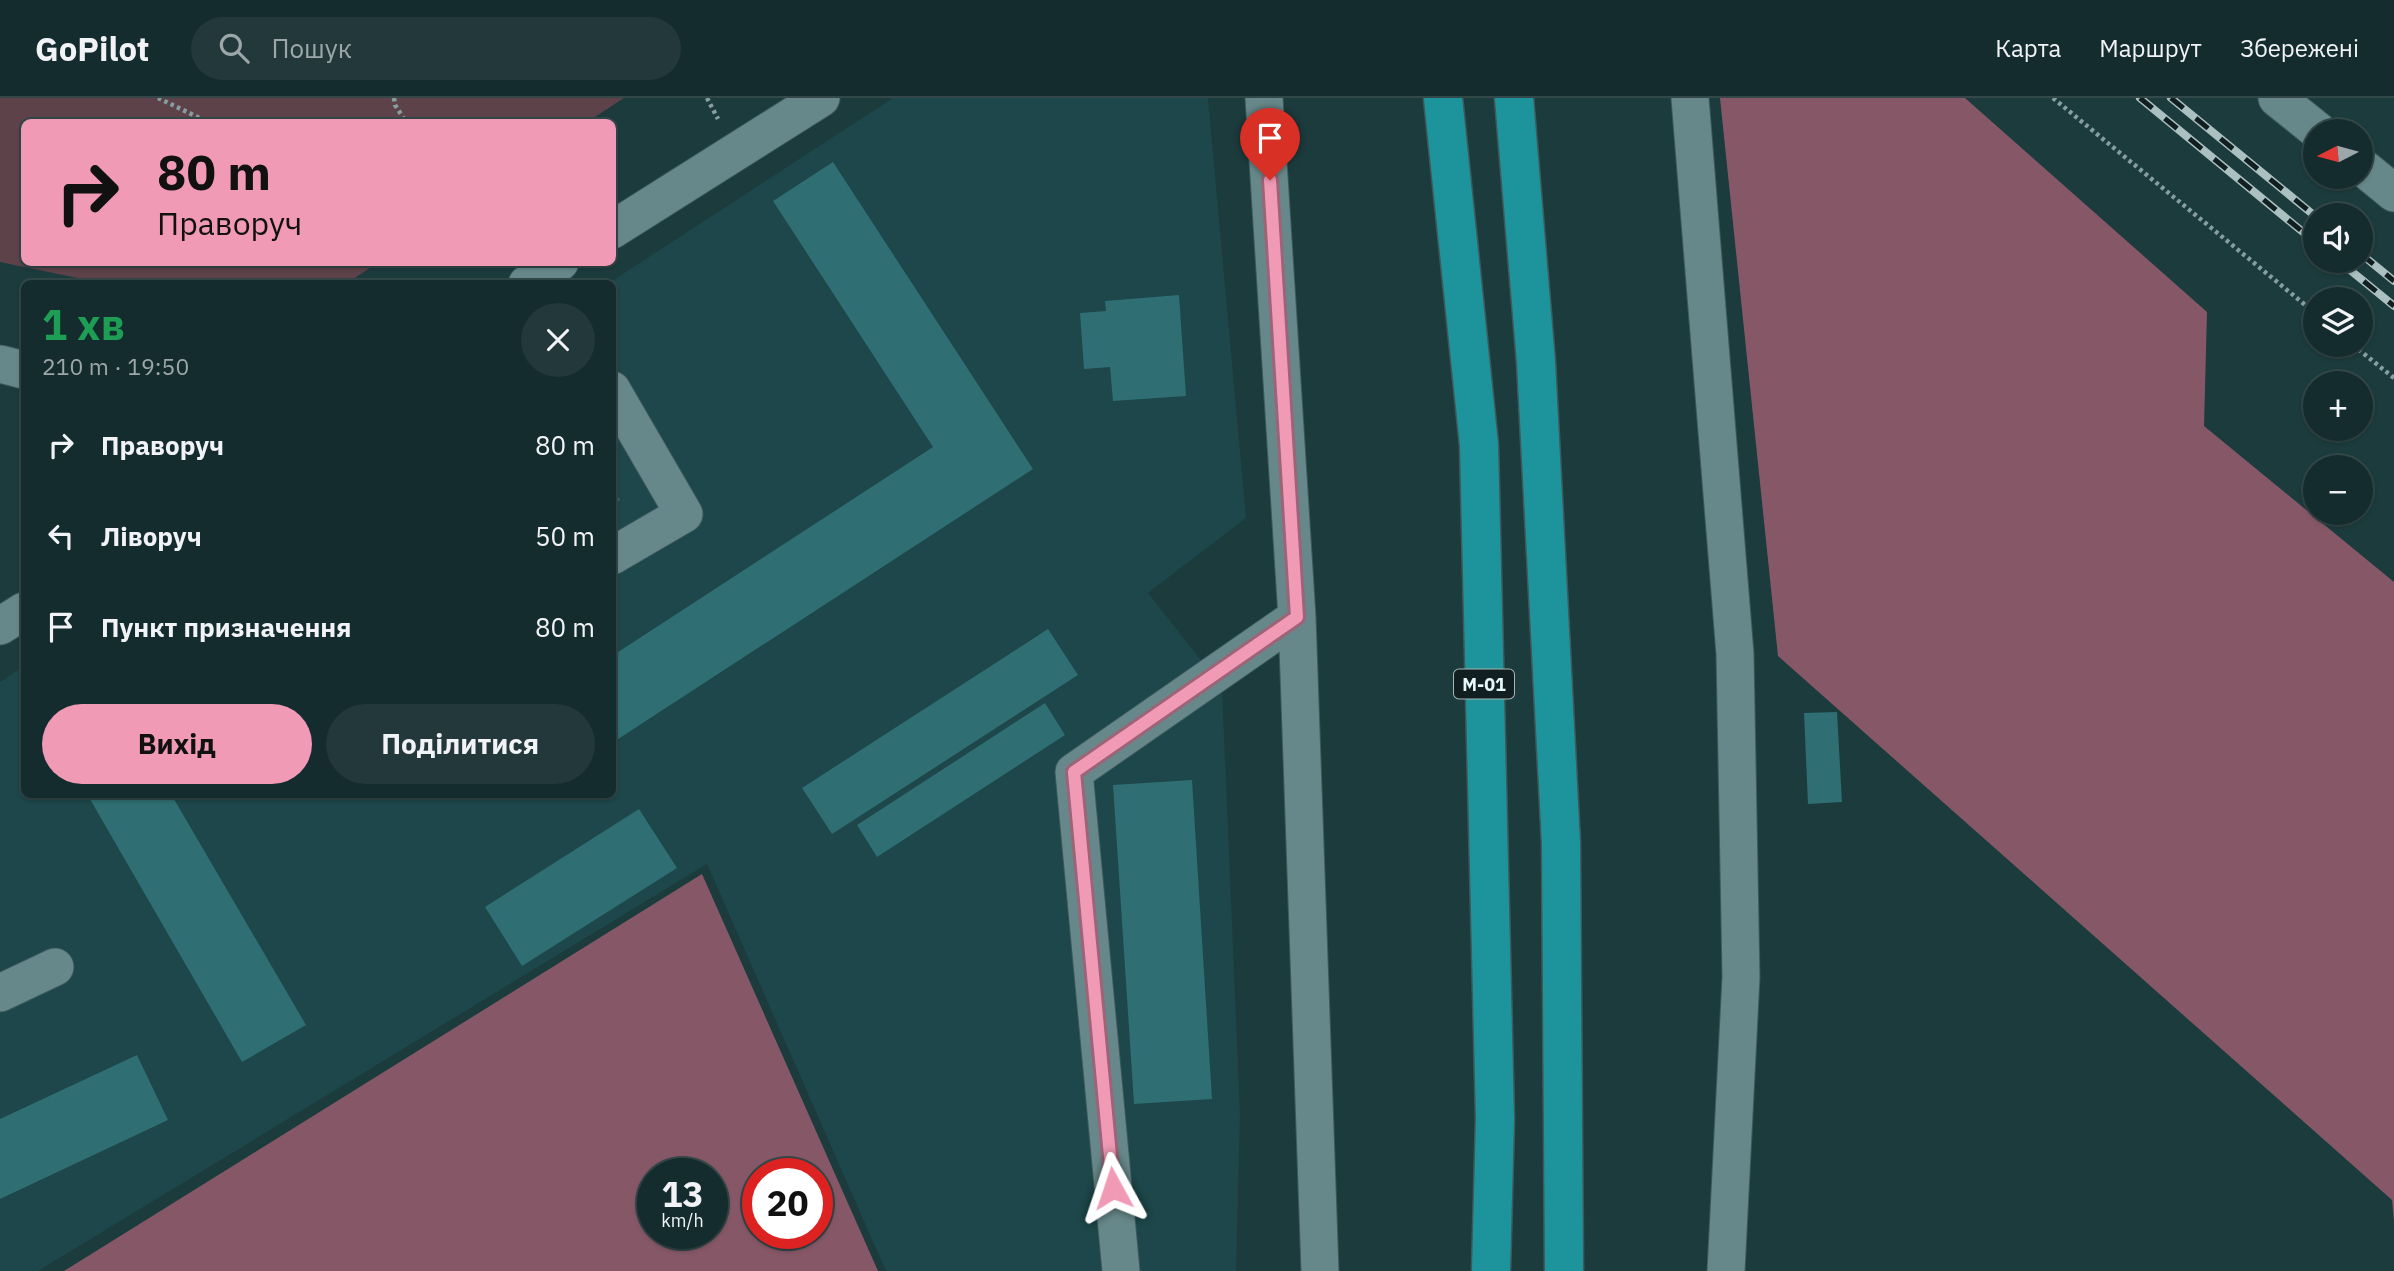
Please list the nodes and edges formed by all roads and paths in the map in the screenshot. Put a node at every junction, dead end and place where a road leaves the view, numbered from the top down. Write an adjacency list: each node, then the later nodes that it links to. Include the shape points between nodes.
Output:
1 (158, 98): 10 (path)
2 (394, 98): 11 (path)
3 (821, 98): 15 (street)
4 (1264, 98): 24 (street)
5 (1443, 98): 30 (highway, М-01, via 1479,445 1495,1119)
6 (1514, 98): 31 (highway, via 1536,362 1561,843)
7 (1690, 98): 32 (street, via 1735,654 1741,976)
8 (2053, 98): 16 (path)
9 (2277, 98): 12 (street)
10 (202, 119)
11 (404, 119)
12 (2303, 119)
13 (2373, 176): 14 (street)
14 (2394, 193)
15 (616, 227)
16 (2303, 303)
17 (2368, 357): 20 (path)
18 (0, 364): 19 (street)
19 (21, 369)
20 (2394, 378)
21 (616, 397): 22 (street, via 684,514)
22 (616, 554)
23 (21, 613): 25 (street)
24 (1297, 617): 28 (street, via 1074,772); 29 (street)
25 (0, 626)
26 (55, 967): 27 (street)
27 (0, 993)
28 (1121, 1271)
29 (1320, 1271)
30 (1491, 1271)
31 (1564, 1271)
32 (1726, 1271)

